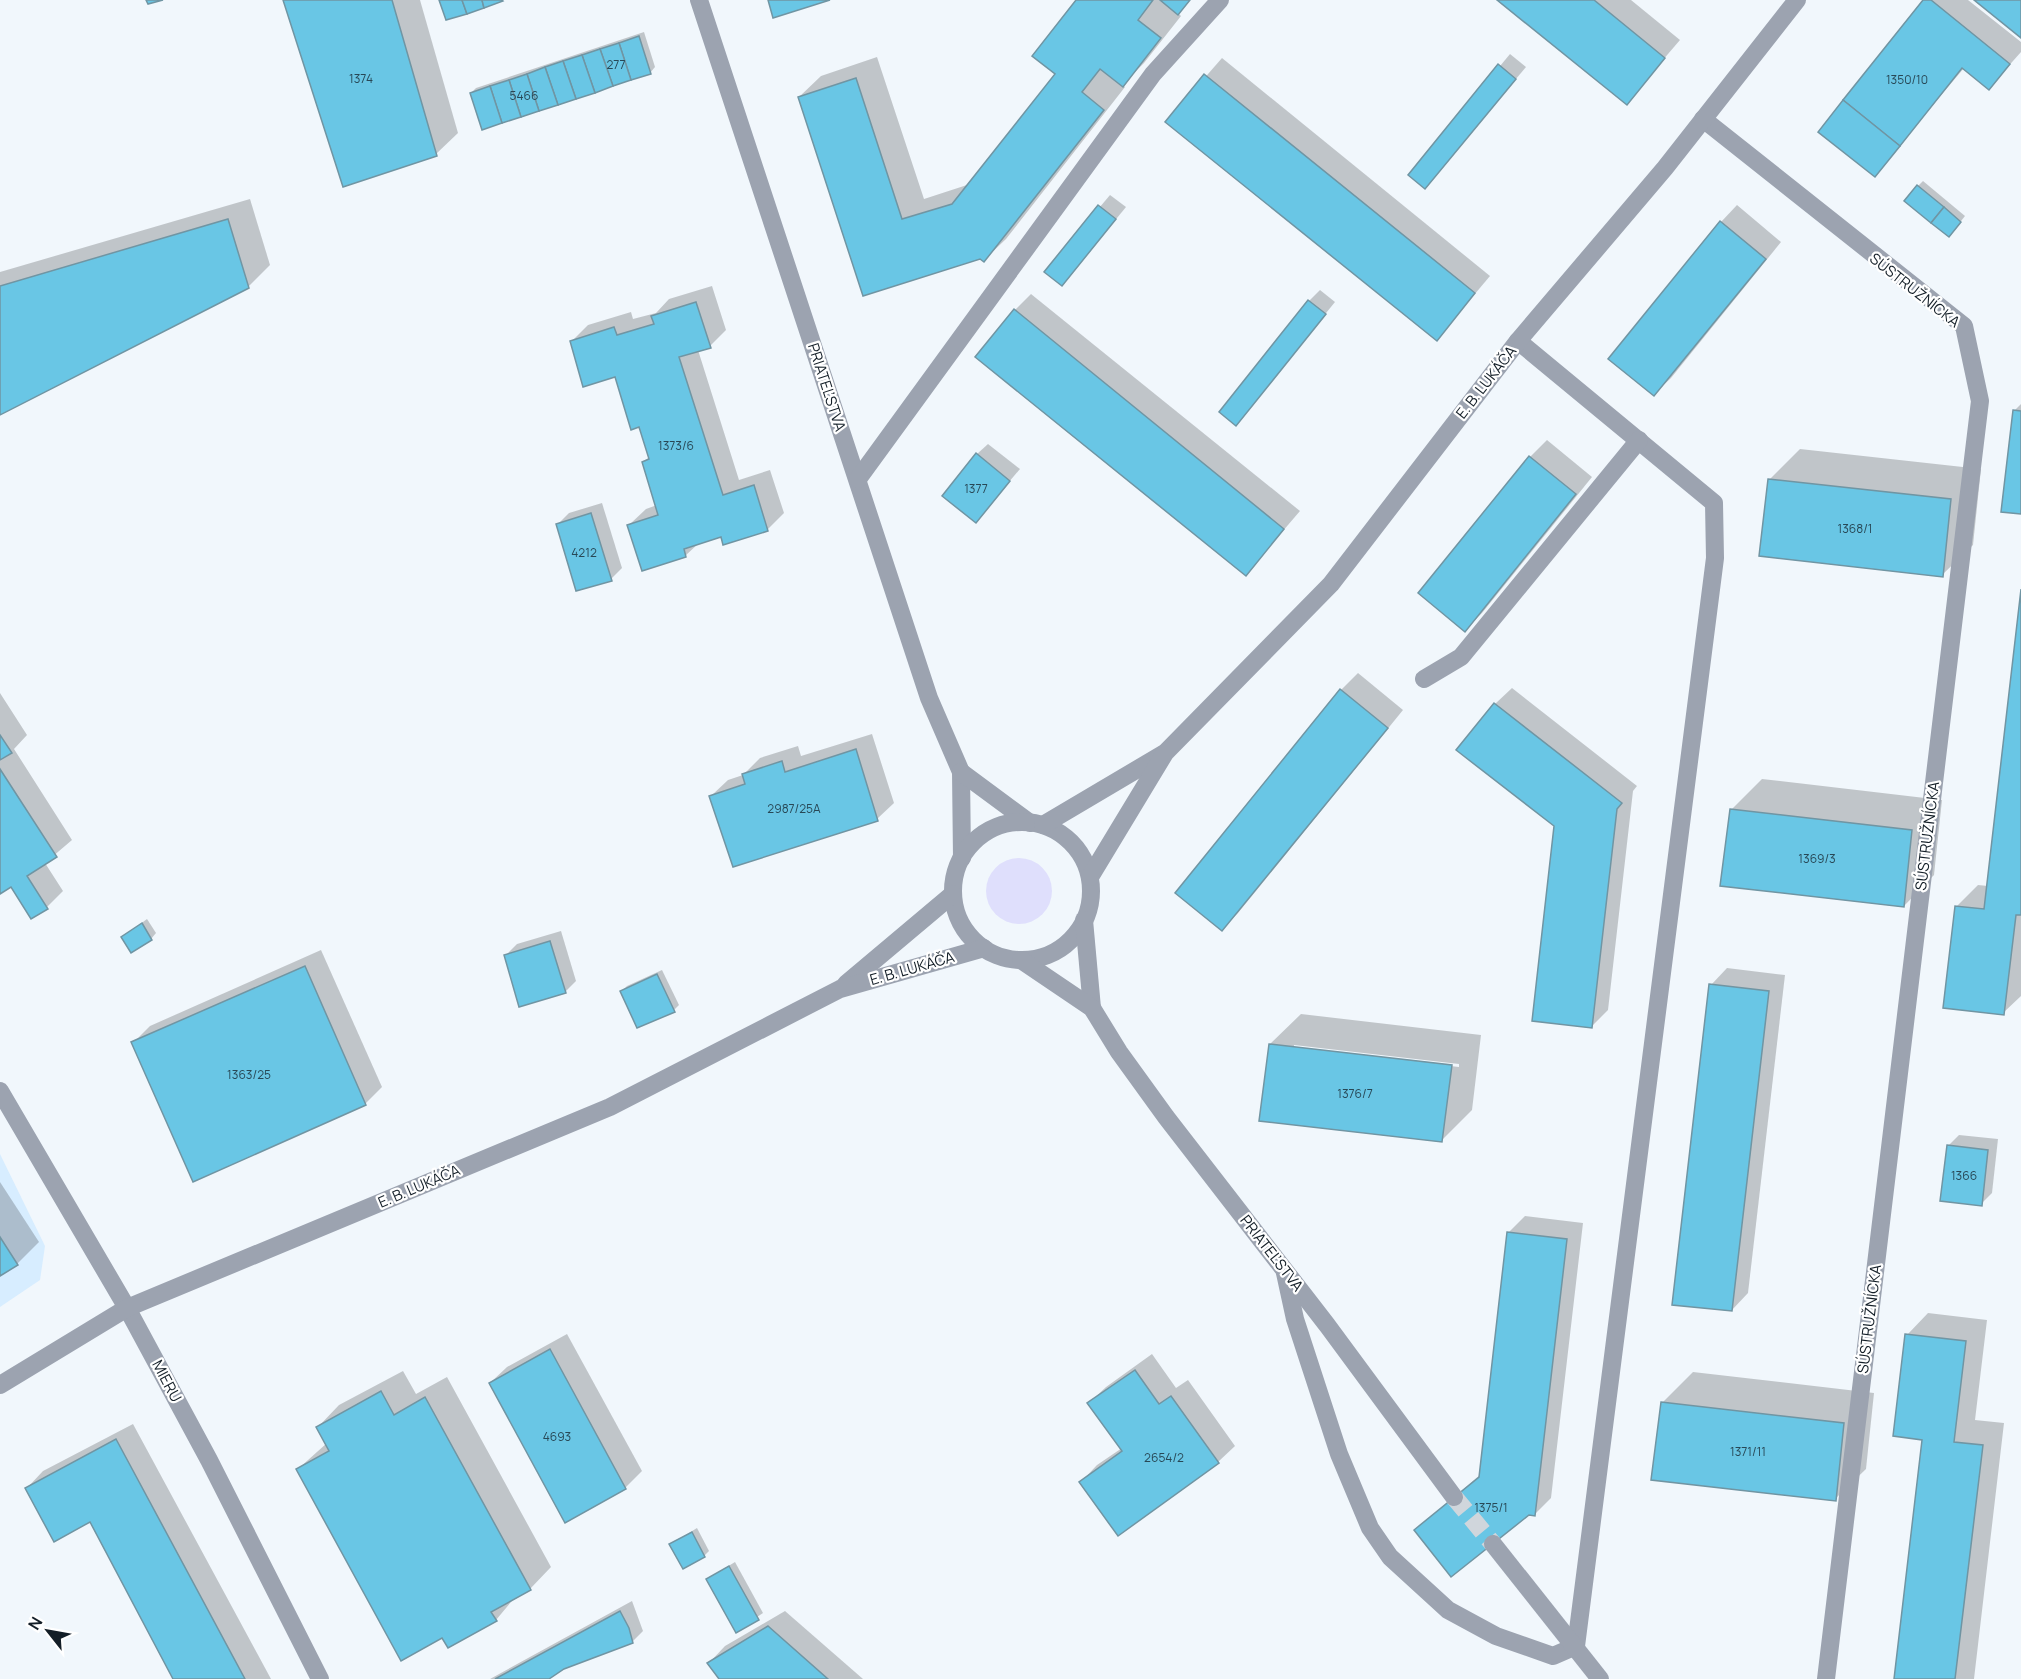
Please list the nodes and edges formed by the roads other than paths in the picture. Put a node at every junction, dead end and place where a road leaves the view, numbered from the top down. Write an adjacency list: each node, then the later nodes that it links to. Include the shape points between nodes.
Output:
1 (699, 0): 7 (street, PRIATEĽSTVA)
2 (1220, 0): 7 (street, via 1153,74)
3 (1793, 2): 4 (street, E. B. LUKÁČA)
4 (1702, 119): 5 (street, E. B. LUKÁČA); 29 (street, SÚSTRUŽNÍCKA, via 1964,326 1980,401)
5 (1518, 341): 6 (street); 9 (street, E. B. LUKÁČA, via 1330,584)
6 (1639, 441): 8 (street, via 1461,657); 26 (street, via 1714,503 1715,558)
7 (858, 479): 10 (street, PRIATEĽSTVA, via 929,698)
8 (1424, 679)
9 (1165, 753): 11 (street, E. B. LUKÁČA); 13 (street, E. B. LUKÁČA)
10 (961, 772): 11 (street); 12 (street, PRIATEĽSTVA)
11 (1036, 824): 12 (street, via 1007,824 986,832); 13 (street, via 1071,842 1081,854)
12 (962, 858): 14 (street, via 955,875)
13 (1090, 877): 15 (street, via 1091,899)
14 (954, 894): 16 (street, via 963,925); 18 (street, E. B. LUKÁČA)
15 (1084, 920): 17 (street, via 1062,947 1047,955); 19 (street, PRIATEĽSTVA)
16 (984, 948): 17 (street); 18 (street, E. B. LUKÁČA)
17 (1021, 960): 19 (street, PRIATEĽSTVA)
18 (840, 989): 22 (street, E. B. LUKÁČA, via 610,1107)
19 (1092, 1008): 21 (street, PRIATEĽSTVA, via 1166,1117)
20 (0, 1090): 22 (street, MIERU)
21 (1283, 1267): 24 (street, PRIATEĽSTVA); 26 (street, via 1295,1319 1339,1454 1370,1528 1390,1557 1448,1610 1496,1636 1553,1656)
22 (127, 1308): 23 (street, E. B. LUKÁČA); 27 (street, MIERU)
23 (0, 1385)
24 (1454, 1497)
25 (1493, 1544): 26 (street)
26 (1576, 1646): 28 (street)
27 (320, 1679)
28 (1600, 1679)
29 (1826, 1679)

